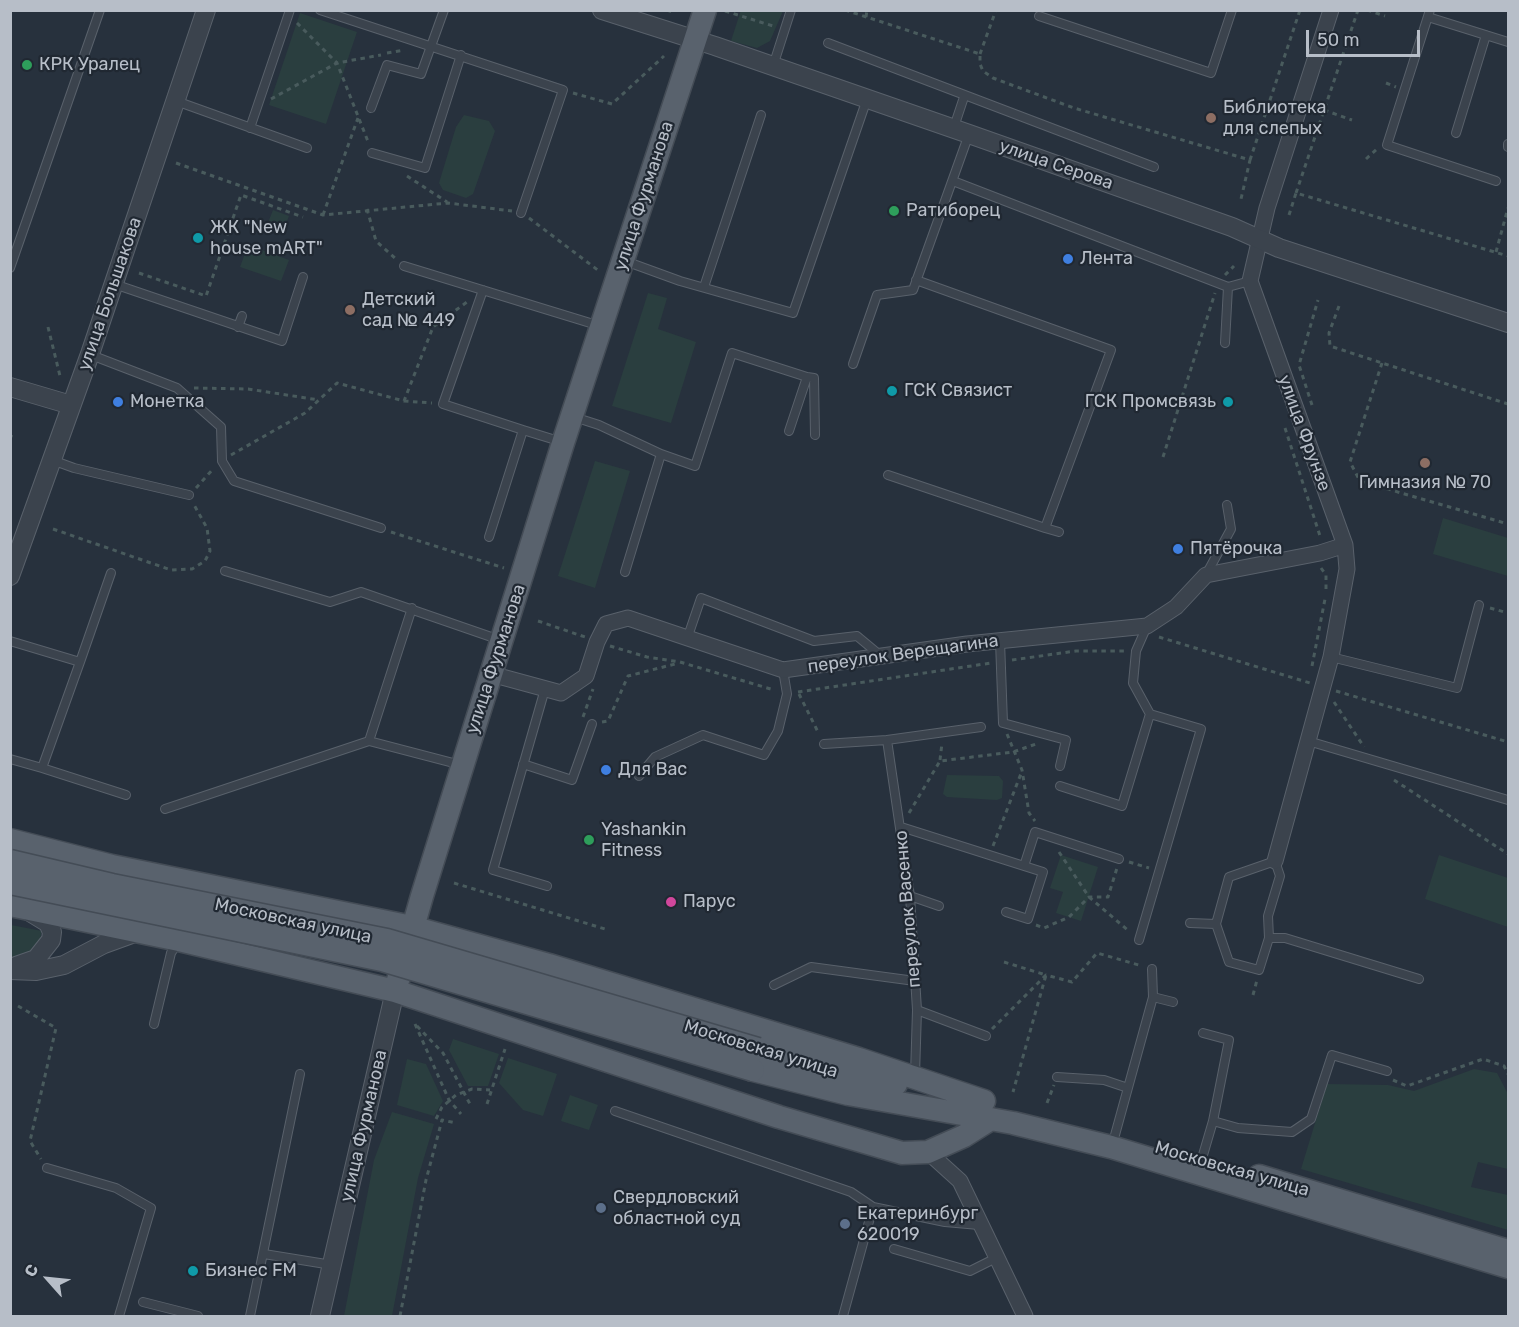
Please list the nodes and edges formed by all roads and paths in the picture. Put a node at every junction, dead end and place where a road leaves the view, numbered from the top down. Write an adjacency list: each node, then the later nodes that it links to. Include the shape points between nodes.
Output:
1 (100, 10): 68 (lane)
2 (206, 10): 37 (street, улица Большакова)
3 (290, 10): 38 (lane)
4 (320, 10): 29 (lane)
5 (444, 10): 29 (lane)
6 (603, 10): 26 (street, улица Серова)
7 (667, 10): 19 (path)
8 (705, 10): 26 (main road, улица Фурманова)
9 (791, 10): 24 (lane)
10 (845, 10): 23 (path)
11 (867, 10): 23 (path)
12 (996, 10): 30 (path)
13 (1232, 10): 21 (lane, via 1211,73)
14 (1300, 10): 49 (path)
15 (1331, 10): 62 (street)
16 (1358, 10): 40 (path)
17 (1367, 10): 22 (path)
18 (725, 11): 24 (path)
19 (672, 12)
20 (1429, 14): 25 (lane); 53 (lane, via 1387,145)
21 (1039, 16)
22 (1385, 16)
23 (866, 17): 30 (path)
24 (785, 30): 33 (lane)
25 (1486, 35): 27 (lane); 46 (lane)
26 (694, 41): 33 (street, улица Серова); 65 (main road, улица Фурманова)
27 (1509, 42)
28 (828, 43): 35 (lane)
29 (430, 45): 31 (lane); 38 (path, via 337,63); 39 (lane, via 421,74 387,65)
30 (981, 54): 49 (path, via 983,71 993,78 1074,108)
31 (461, 55): 34 (lane); 48 (lane, via 425,168)
32 (664, 56): 34 (path, via 612,104)
33 (772, 67): 36 (street, улица Серова)
34 (563, 90): 58 (lane)
35 (964, 97): 45 (lane); 51 (lane)
36 (867, 99): 45 (street, улица Серова); 76 (lane, via 793,313)
37 (175, 101): 44 (lane); 75 (street, улица Большакова)
38 (257, 106): 44 (lane)
39 (370, 108)
40 (1324, 110): 43 (path); 54 (path)
41 (761, 115): 76 (lane)
42 (358, 117): 59 (path)
43 (1352, 120)
44 (250, 128): 47 (lane)
45 (961, 132): 52 (lane); 62 (street, улица Серова)
46 (1456, 133)
47 (307, 148)
48 (372, 153)
49 (1250, 160): 55 (path)
50 (176, 163): 59 (path)
51 (1154, 167)
52 (953, 181): 72 (lane); 74 (lane)
53 (1496, 181)
54 (1296, 193): 60 (path); 63 (path)
55 (1241, 199)
56 (1509, 208): 63 (path)
57 (367, 209): 58 (path, via 448,203); 59 (path); 66 (path, via 375,241)
58 (521, 213): 69 (path)
59 (323, 215)
60 (1289, 215)
61 (303, 217): 70 (path, via 242,195 206,296)
62 (1259, 238): 73 (street); 81 (street, улица Серова)
63 (1496, 252): 64 (path)
64 (1509, 256)
65 (624, 261): 76 (lane); 82 (main road, улица Фурманова)
66 (404, 266): 78 (lane)
67 (1234, 266): 74 (path)
68 (10, 268)
69 (599, 271)
70 (139, 273)
71 (303, 277): 84 (lane, via 282,341)
72 (916, 280): 88 (lane, via 913,290 877,295); 114 (lane, via 1111,350)
73 (1250, 281): 77 (lane); 118 (street, улица Фрунзе)
74 (1218, 283): 77 (lane); 106 (path)
75 (113, 284): 84 (lane); 86 (street, улица Большакова)
76 (704, 287)
77 (1228, 287): 85 (lane)
78 (483, 290): 82 (lane); 94 (path, via 433,327); 95 (lane)
79 (1339, 306): 87 (path, via 1329,333 1330,346)
80 (242, 316): 84 (lane)
81 (1509, 323)
82 (602, 326): 98 (main road, улица Фурманова)
83 (48, 327): 89 (path)
84 (238, 327)
85 (1225, 342)
86 (90, 354): 92 (lane); 97 (street, улица Большакова)
87 (1382, 363): 96 (path); 112 (path, via 1350,462 1360,481)
88 (853, 364)
89 (60, 376)
90 (807, 377): 100 (lane); 102 (lane, via 814,378); 105 (lane, via 732,353 695,466)
91 (10, 387): 97 (street)
92 (177, 388): 93 (path, via 248,389); 108 (lane, via 221,427)
93 (320, 400): 94 (path, via 337,383); 108 (path, via 305,413)
94 (404, 401): 95 (path)
95 (443, 404): 99 (lane)
96 (1509, 404)
97 (70, 405): 107 (street, улица Большакова)
98 (573, 416): 104 (main road, улица Фурманова); 105 (lane)
99 (523, 430): 104 (lane); 117 (lane)
100 (789, 431)
101 (12, 434): 103 (path)
102 (815, 435)
103 (10, 439)
104 (564, 443): 132 (main road, улица Фурманова)
105 (661, 454): 122 (lane)
106 (1163, 457)
107 (51, 460): 110 (lane); 125 (street, улица Большакова)
108 (222, 460): 110 (path); 113 (lane, via 234,481)
109 (888, 475): 114 (lane)
110 (189, 495): 115 (path, via 210,540 205,561 192,569 171,570)
111 (1227, 505): 124 (lane, via 1231,529)
112 (1509, 524)
113 (381, 528): 120 (path)
114 (1046, 528): 116 (lane)
115 (53, 529)
116 (1059, 532)
117 (489, 537)
118 (1345, 545): 124 (street); 138 (street, улица Фрунзе, via 1347,569)
119 (1320, 565): 144 (path, via 1326,575 1326,592)
120 (504, 568)
121 (225, 571): 127 (lane, via 330,602 361,592)
122 (625, 572)
123 (111, 573): 140 (lane)
124 (1206, 574): 130 (street, переулок Верещагина, via 1176,608)
125 (10, 576)
126 (1479, 605): 128 (path); 138 (lane, via 1457,688)
127 (412, 608): 132 (lane); 153 (lane)
128 (1509, 613)
129 (538, 621): 135 (path)
130 (1148, 626): 134 (street, переулок Верещагина); 147 (lane, via 1136,651 1133,683)
131 (687, 639): 135 (street, переулок Верещагина, via 627,618 606,624); 137 (lane, via 701,598 814,641 857,636); 142 (street, переулок Верещагина)
132 (502, 640): 143 (main road, улица Фурманова)
133 (10, 641): 140 (lane)
134 (1000, 641): 137 (street, переулок Верещагина); 151 (lane, via 1003,723)
135 (597, 642): 145 (street, переулок Верещагина, via 586,676 561,693)
136 (1077, 651): 139 (path)
137 (881, 656): 142 (street, переулок Верещагина)
138 (1331, 657): 154 (street, улица Фрунзе)
139 (1014, 660)
140 (80, 662): 161 (lane)
141 (680, 662): 148 (path, via 628,676 608,721)
142 (783, 670): 163 (lane, via 787,694 778,731 764,755 703,735 655,757)
143 (491, 674): 145 (street, переулок Верещагина); 159 (main road, улица Фурманова)
144 (1311, 683)
145 (544, 688): 158 (lane)
146 (797, 692): 155 (path)
147 (1150, 714): 164 (lane, via 1122,806); 175 (lane, via 1201,729)
148 (592, 724): 158 (lane, via 572,780)
149 (981, 727): 150 (lane)
150 (944, 732): 152 (lane); 157 (path)
151 (1054, 736): 157 (path, via 1013,752); 160 (lane, via 1066,740)
152 (887, 740): 155 (lane); 168 (lane, переулок Васенко)
153 (369, 741): 159 (lane); 167 (lane)
154 (1308, 741): 166 (lane); 173 (street, улица Фрунзе)
155 (824, 744)
156 (10, 759): 161 (lane)
157 (940, 761): 168 (path)
158 (523, 764): 178 (lane, via 493,870)
159 (463, 765): 186 (main road, улица Фурманова)
160 (1060, 766)
161 (42, 768): 165 (lane)
162 (1022, 770): 170 (path)
163 (639, 776)
164 (1060, 786)
165 (126, 795)
166 (1509, 800)
167 (165, 809)
168 (901, 826): 170 (lane); 179 (lane, переулок Васенко)
169 (10, 840): 186 (main road, via 112,866)
170 (990, 855): 174 (lane)
171 (1119, 860): 174 (lane, via 1035,832); 175 (path); 183 (path, via 1108,897 1089,897 1069,917 1044,928)
172 (10, 861): 210 (main road, Московская улица, bridge, via 387,940)
173 (1275, 861): 185 (lane, via 1229,877); 189 (lane, via 1280,876 1268,916)
174 (1024, 866): 183 (lane, via 1043,872)
175 (1159, 871): 191 (lane, via 1151,915)
176 (10, 883): 210 (main road, Московская улица, bridge, via 382,960)
177 (454, 883): 187 (path)
178 (547, 886)
179 (910, 896): 180 (lane); 198 (lane, переулок Васенко)
180 (939, 906)
181 (15, 907): 188 (main road); 193 (street, via 39,916 52,932 43,954)
182 (1006, 912): 183 (lane)
183 (1028, 919)
184 (1190, 923): 185 (lane)
185 (1216, 924): 195 (lane, via 1229,962)
186 (412, 927): 200 (main road, улица Фурманова); 215 (main road, via 595,979)
187 (605, 929)
188 (137, 932): 190 (main road); 193 (street, via 64,965 36,971)
189 (1269, 938): 195 (lane); 197 (lane, via 1285,938)
190 (179, 940): 200 (main road); 206 (lane, via 171,953)
191 (1139, 940)
192 (1004, 963): 196 (path)
193 (10, 969)
194 (1152, 969): 196 (path, via 1097,953 1072,982); 202 (lane)
195 (1259, 970): 201 (path)
196 (1047, 975): 208 (path); 219 (path)
197 (1419, 979)
198 (915, 981): 199 (lane, via 811,967); 205 (lane, переулок Васенко)
199 (774, 985)
200 (395, 992): 231 (main road, via 881,1149); 240 (street, улица Фурманова)
201 (1253, 995)
202 (1153, 997): 203 (lane); 216 (lane)
203 (1173, 1002)
204 (18, 1006): 233 (path, via 56,1028 30,1141)
205 (917, 1010): 208 (lane); 215 (lane, переулок Васенко)
206 (154, 1024)
207 (1203, 1033): 228 (lane, via 1229,1040)
208 (986, 1036)
209 (505, 1049): 217 (path)
210 (756, 1059): 224 (main road, Московская улица, via 853,1076)
211 (1387, 1071): 213 (path, via 1395,1082 1407,1086 1483,1059 1504,1066); 228 (lane, via 1332,1055 1311,1119 1292,1132 1239,1128)
212 (300, 1074): 238 (lane)
213 (1509, 1074)
214 (1057, 1077): 216 (lane, via 1104,1080); 221 (path)
215 (916, 1079): 224 (main road)
216 (1128, 1088): 230 (lane)
217 (490, 1090): 218 (path); 222 (path)
218 (464, 1092): 220 (path); 220 (path, via 443,1053 415,1024); 223 (path)
219 (1014, 1092)
220 (449, 1100): 226 (path); 227 (path)
221 (1047, 1103)
222 (487, 1104)
223 (471, 1106)
224 (988, 1110): 230 (main road, Московская улица); 231 (main road, via 964,1136); 232 (main road, Московская улица, via 1111,1147)
225 (615, 1112): 234 (lane, via 851,1192)
226 (461, 1114)
227 (436, 1119)
228 (1213, 1121): 232 (lane)
229 (456, 1123): 247 (path, via 442,1120 426,1180)
230 (1115, 1135): 232 (main road, Московская улица)
231 (928, 1152): 235 (street, via 960,1181)
232 (1199, 1166): 237 (main road, Московская улица); 241 (main road, Московская улица)
233 (47, 1168): 243 (lane, via 116,1188 151,1208)
234 (873, 1207): 235 (lane); 248 (lane)
235 (980, 1225): 239 (street)
236 (894, 1249): 239 (lane, via 970,1270)
237 (1509, 1251)
238 (264, 1254): 240 (lane); 245 (lane)
239 (996, 1258): 249 (street)
240 (332, 1265): 246 (street, улица Фурманова)
241 (1509, 1267)
242 (142, 1302): 244 (lane)
243 (119, 1317)
244 (198, 1317)
245 (250, 1317)
246 (320, 1317)
247 (400, 1317)
248 (843, 1317)
249 (1025, 1317)

